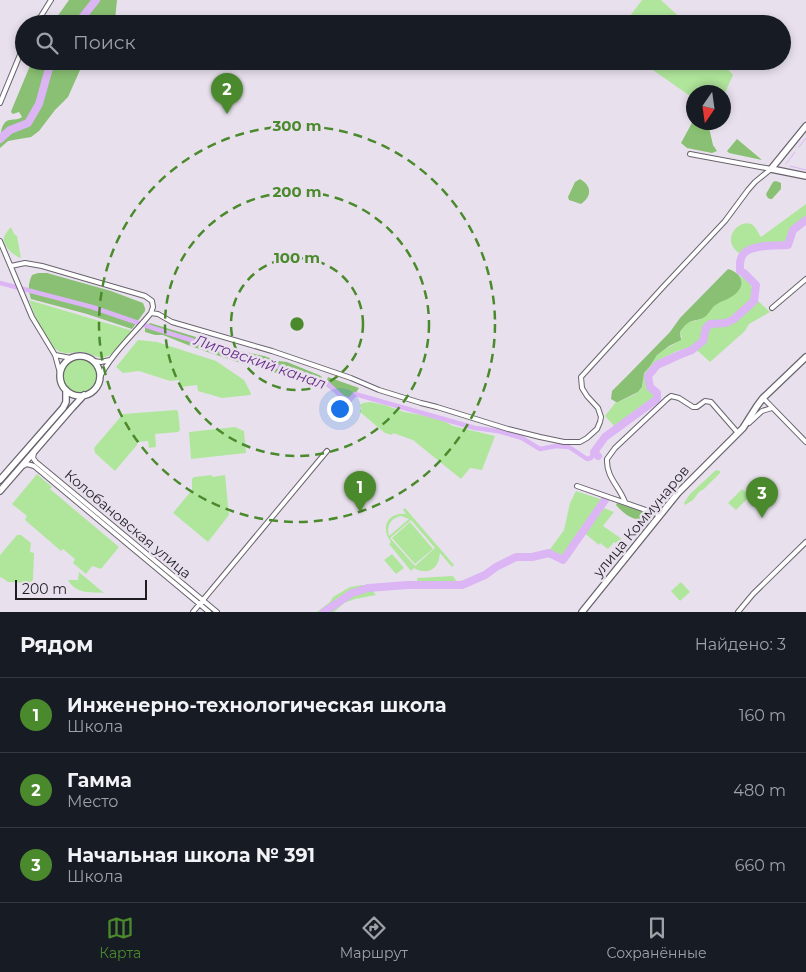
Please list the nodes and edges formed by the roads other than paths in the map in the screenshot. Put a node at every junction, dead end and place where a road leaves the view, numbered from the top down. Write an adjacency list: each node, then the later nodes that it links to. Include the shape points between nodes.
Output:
1 (51, 0): 2 (street)
2 (42, 15)
3 (15, 66): 4 (street)
4 (0, 103)
5 (806, 126): 7 (street)
6 (690, 154): 7 (street)
7 (772, 169): 8 (street); 13 (street, via 755,182 725,221 581,377 586,396 598,408 601,417 597,429 580,442 540,437 421,403)
8 (806, 176)
9 (0, 241): 10 (street)
10 (11, 266): 13 (street, via 25,263 42,266 145,296 152,301); 14 (street)
11 (806, 279): 12 (street)
12 (772, 308)
13 (151, 313): 17 (street)
14 (54, 356): 16 (street); 19 (street)
15 (806, 357): 23 (street, улица Коммунаров)
16 (71, 358): 18 (street, via 83,356); 19 (street)
17 (110, 360): 18 (street); 20 (street)
18 (93, 361): 20 (street)
19 (60, 372): 21 (street)
20 (100, 379): 22 (street, via 94,389)
21 (66, 390): 22 (street); 31 (street, via 63,408)
22 (84, 395): 28 (street)
23 (763, 398): 24 (street); 25 (street, улица Коммунаров)
24 (772, 408): 25 (street, улица Коммунаров, via 762,411); 27 (street)
25 (743, 428): 26 (street, улица Коммунаров)
26 (738, 433): 34 (street, via 711,402 705,401 693,408 676,396 666,399 606,459 608,472); 35 (street, улица Коммунаров)
27 (806, 442)
28 (35, 450): 30 (street); 37 (street, Колобановская улица, via 36,462)
29 (327, 451): 37 (street)
30 (21, 466): 33 (street); 37 (street, Колобановская улица, via 34,466)
31 (0, 480)
32 (577, 486): 34 (street)
33 (0, 491)
34 (625, 502): 35 (street)
35 (660, 515): 41 (street, улица Коммунаров)
36 (806, 542): 42 (street)
37 (201, 602): 38 (street); 39 (street, Колобановская улица); 40 (street, Колобановская улица)
38 (193, 612)
39 (209, 612)
40 (216, 612)
41 (582, 612)
42 (738, 612)

